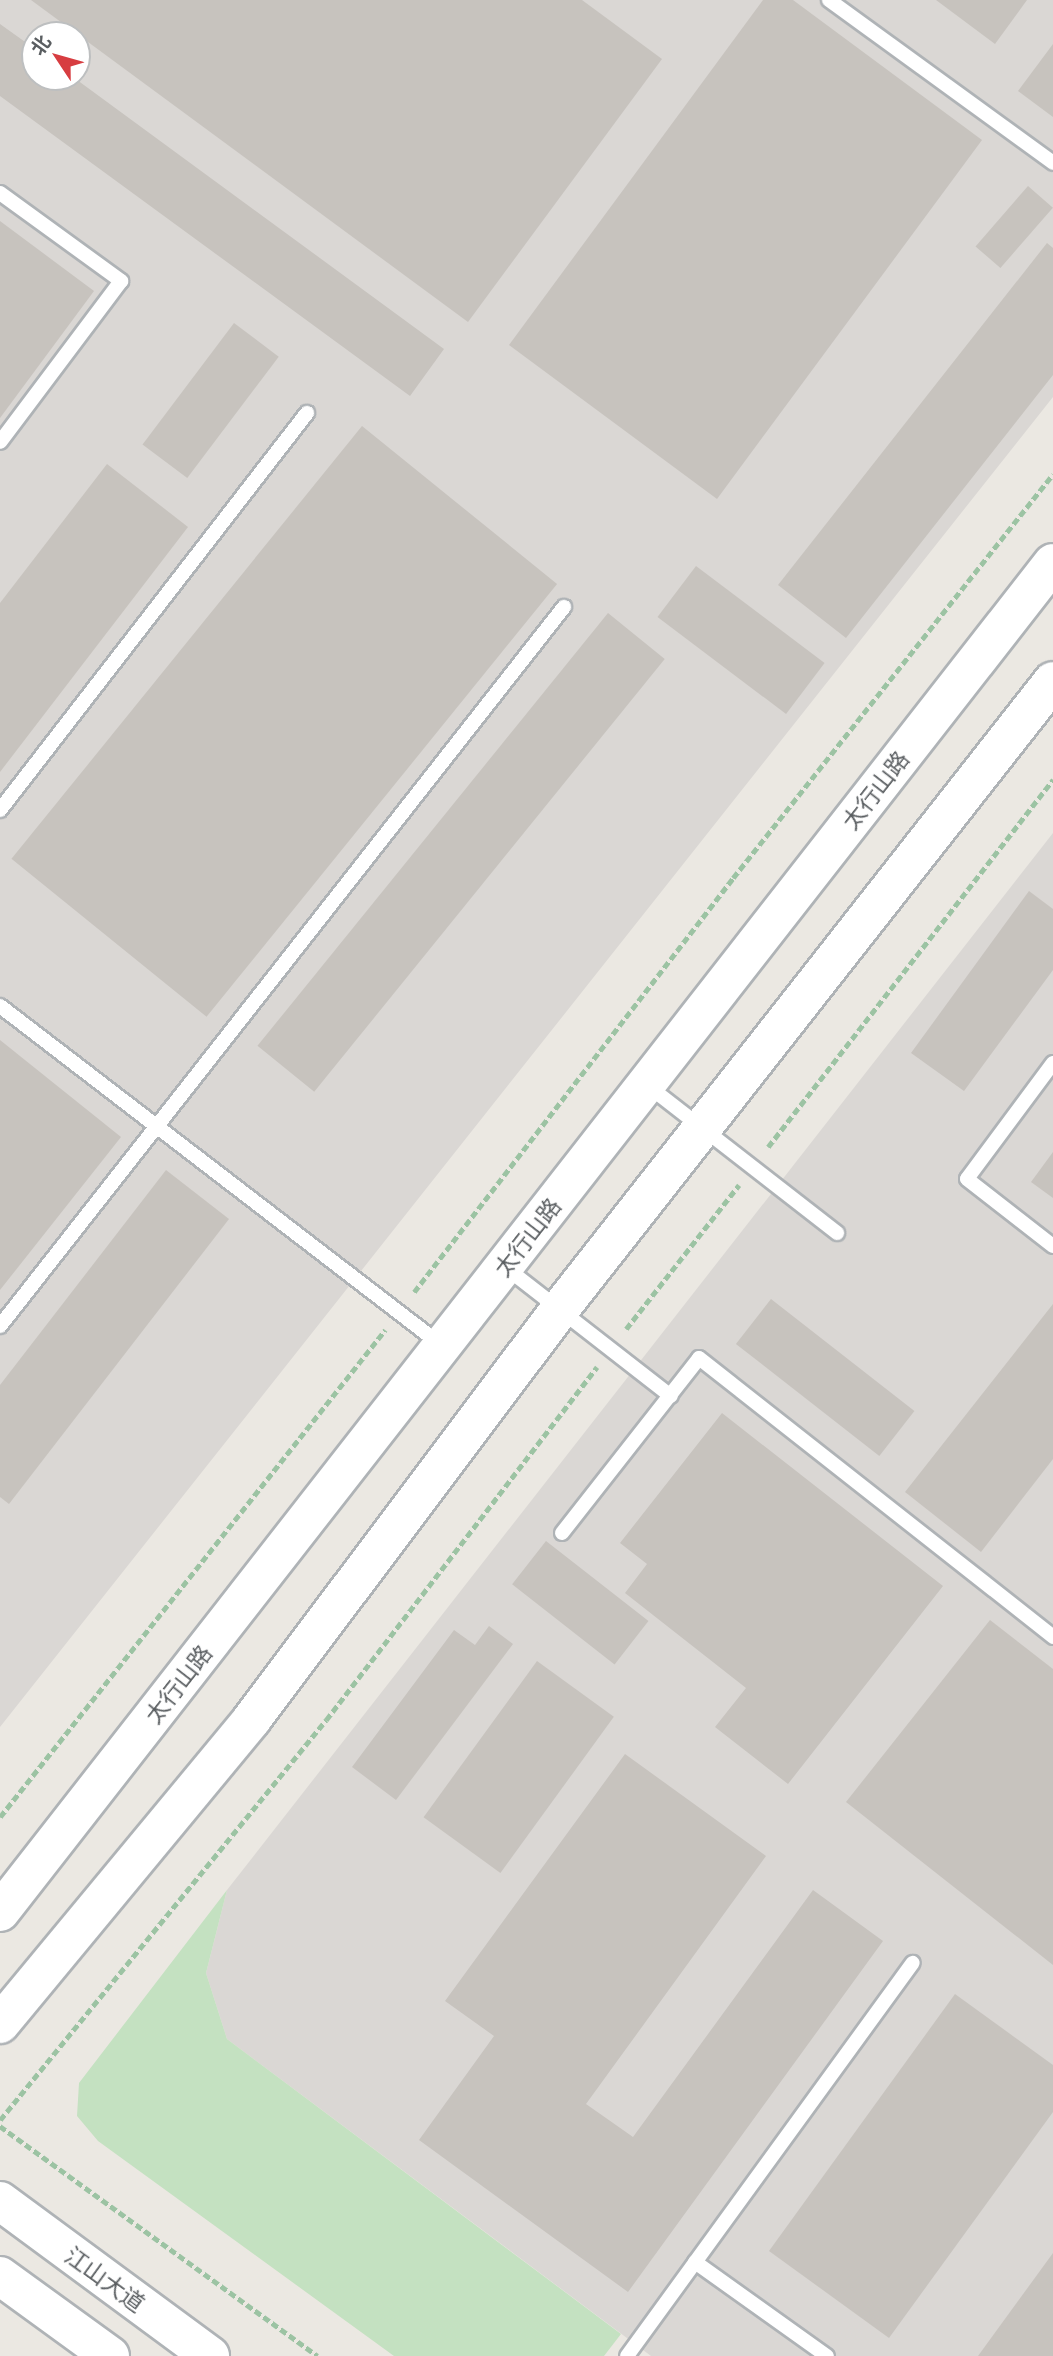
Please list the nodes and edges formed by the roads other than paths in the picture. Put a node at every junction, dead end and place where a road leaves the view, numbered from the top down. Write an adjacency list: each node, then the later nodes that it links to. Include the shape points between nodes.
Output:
1 (829, 0): 2 (lane)
2 (1053, 163)
3 (0, 193): 5 (lane, via 121,281)
4 (307, 413): 9 (lane)
5 (0, 442)
6 (1053, 563): 12 (street, 太行山路)
7 (564, 607): 13 (lane)
8 (1053, 681): 14 (street)
9 (0, 810)
10 (0, 1006): 13 (lane)
11 (1053, 1063): 16 (lane, via 967,1179)
12 (646, 1084): 14 (lane); 17 (street, 太行山路)
13 (157, 1126): 19 (lane); 20 (lane)
14 (703, 1128): 15 (lane); 18 (street)
15 (837, 1233)
16 (1053, 1246)
17 (504, 1266): 18 (lane); 20 (street, 太行山路)
18 (560, 1309): 21 (lane); 26 (street, via 252,1719)
19 (0, 1326)
20 (442, 1346): 24 (street, 太行山路)
21 (671, 1396): 22 (lane); 23 (lane, via 699,1359)
22 (562, 1533)
23 (1053, 1637)
24 (0, 1912)
25 (913, 1963): 28 (lane)
26 (0, 2024)
27 (0, 2201): 31 (street, 江山大道)
28 (695, 2262): 32 (lane); 33 (lane)
29 (0, 2276): 30 (street)
30 (110, 2356)
31 (210, 2356)
32 (627, 2356)
33 (827, 2356)

